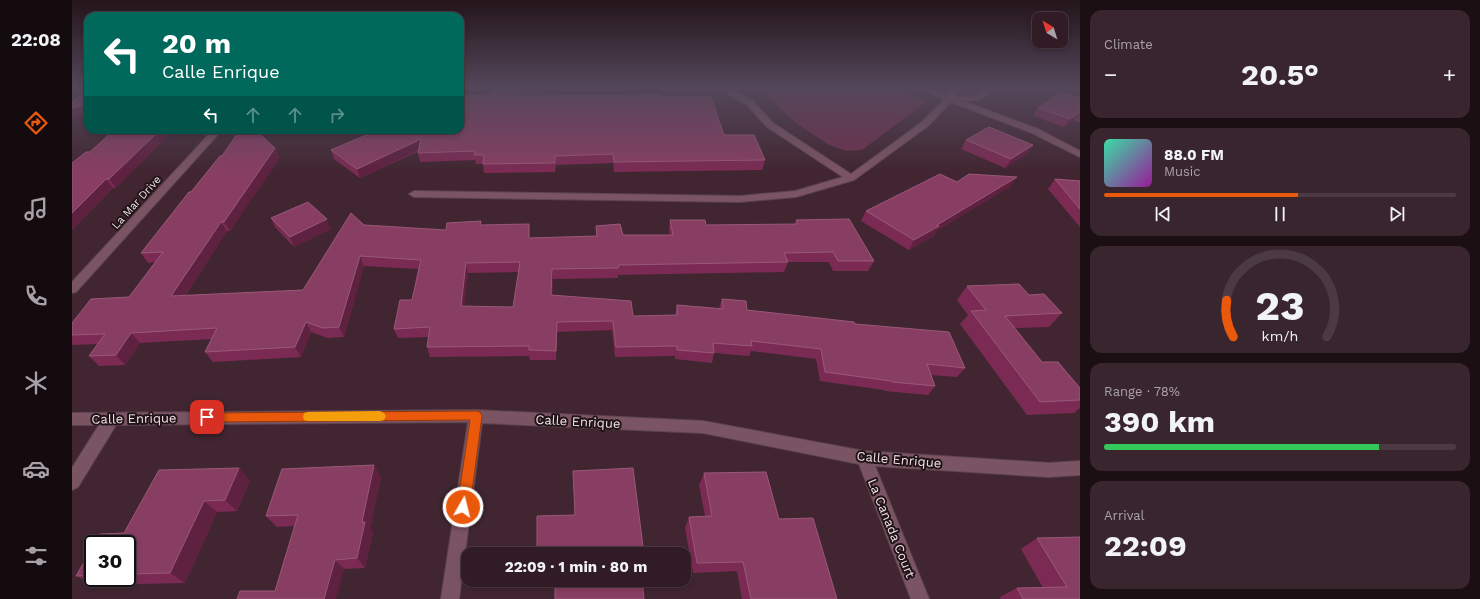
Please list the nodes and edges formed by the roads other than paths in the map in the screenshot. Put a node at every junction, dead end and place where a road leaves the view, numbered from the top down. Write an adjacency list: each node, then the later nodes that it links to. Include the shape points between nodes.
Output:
1 (762, 116): 6 (street, via 770,125)
2 (933, 116): 6 (street)
3 (993, 116): 5 (street, via 1035,131)
4 (214, 134): 8 (street, La Mar Drive)
5 (1080, 154)
6 (851, 178): 7 (street, via 796,194 740,199)
7 (414, 194)
8 (72, 289)
9 (476, 416): 10 (street, Calle Enrique); 12 (street, Calle Enrique, via 703,427); 15 (street)
10 (112, 418): 11 (street, Calle Enrique); 14 (street)
11 (72, 419)
12 (864, 458): 13 (street, Calle Enrique, via 1049,470); 16 (street, La Canada Court)
13 (1080, 468)
14 (72, 482)
15 (450, 599)
16 (920, 599)

